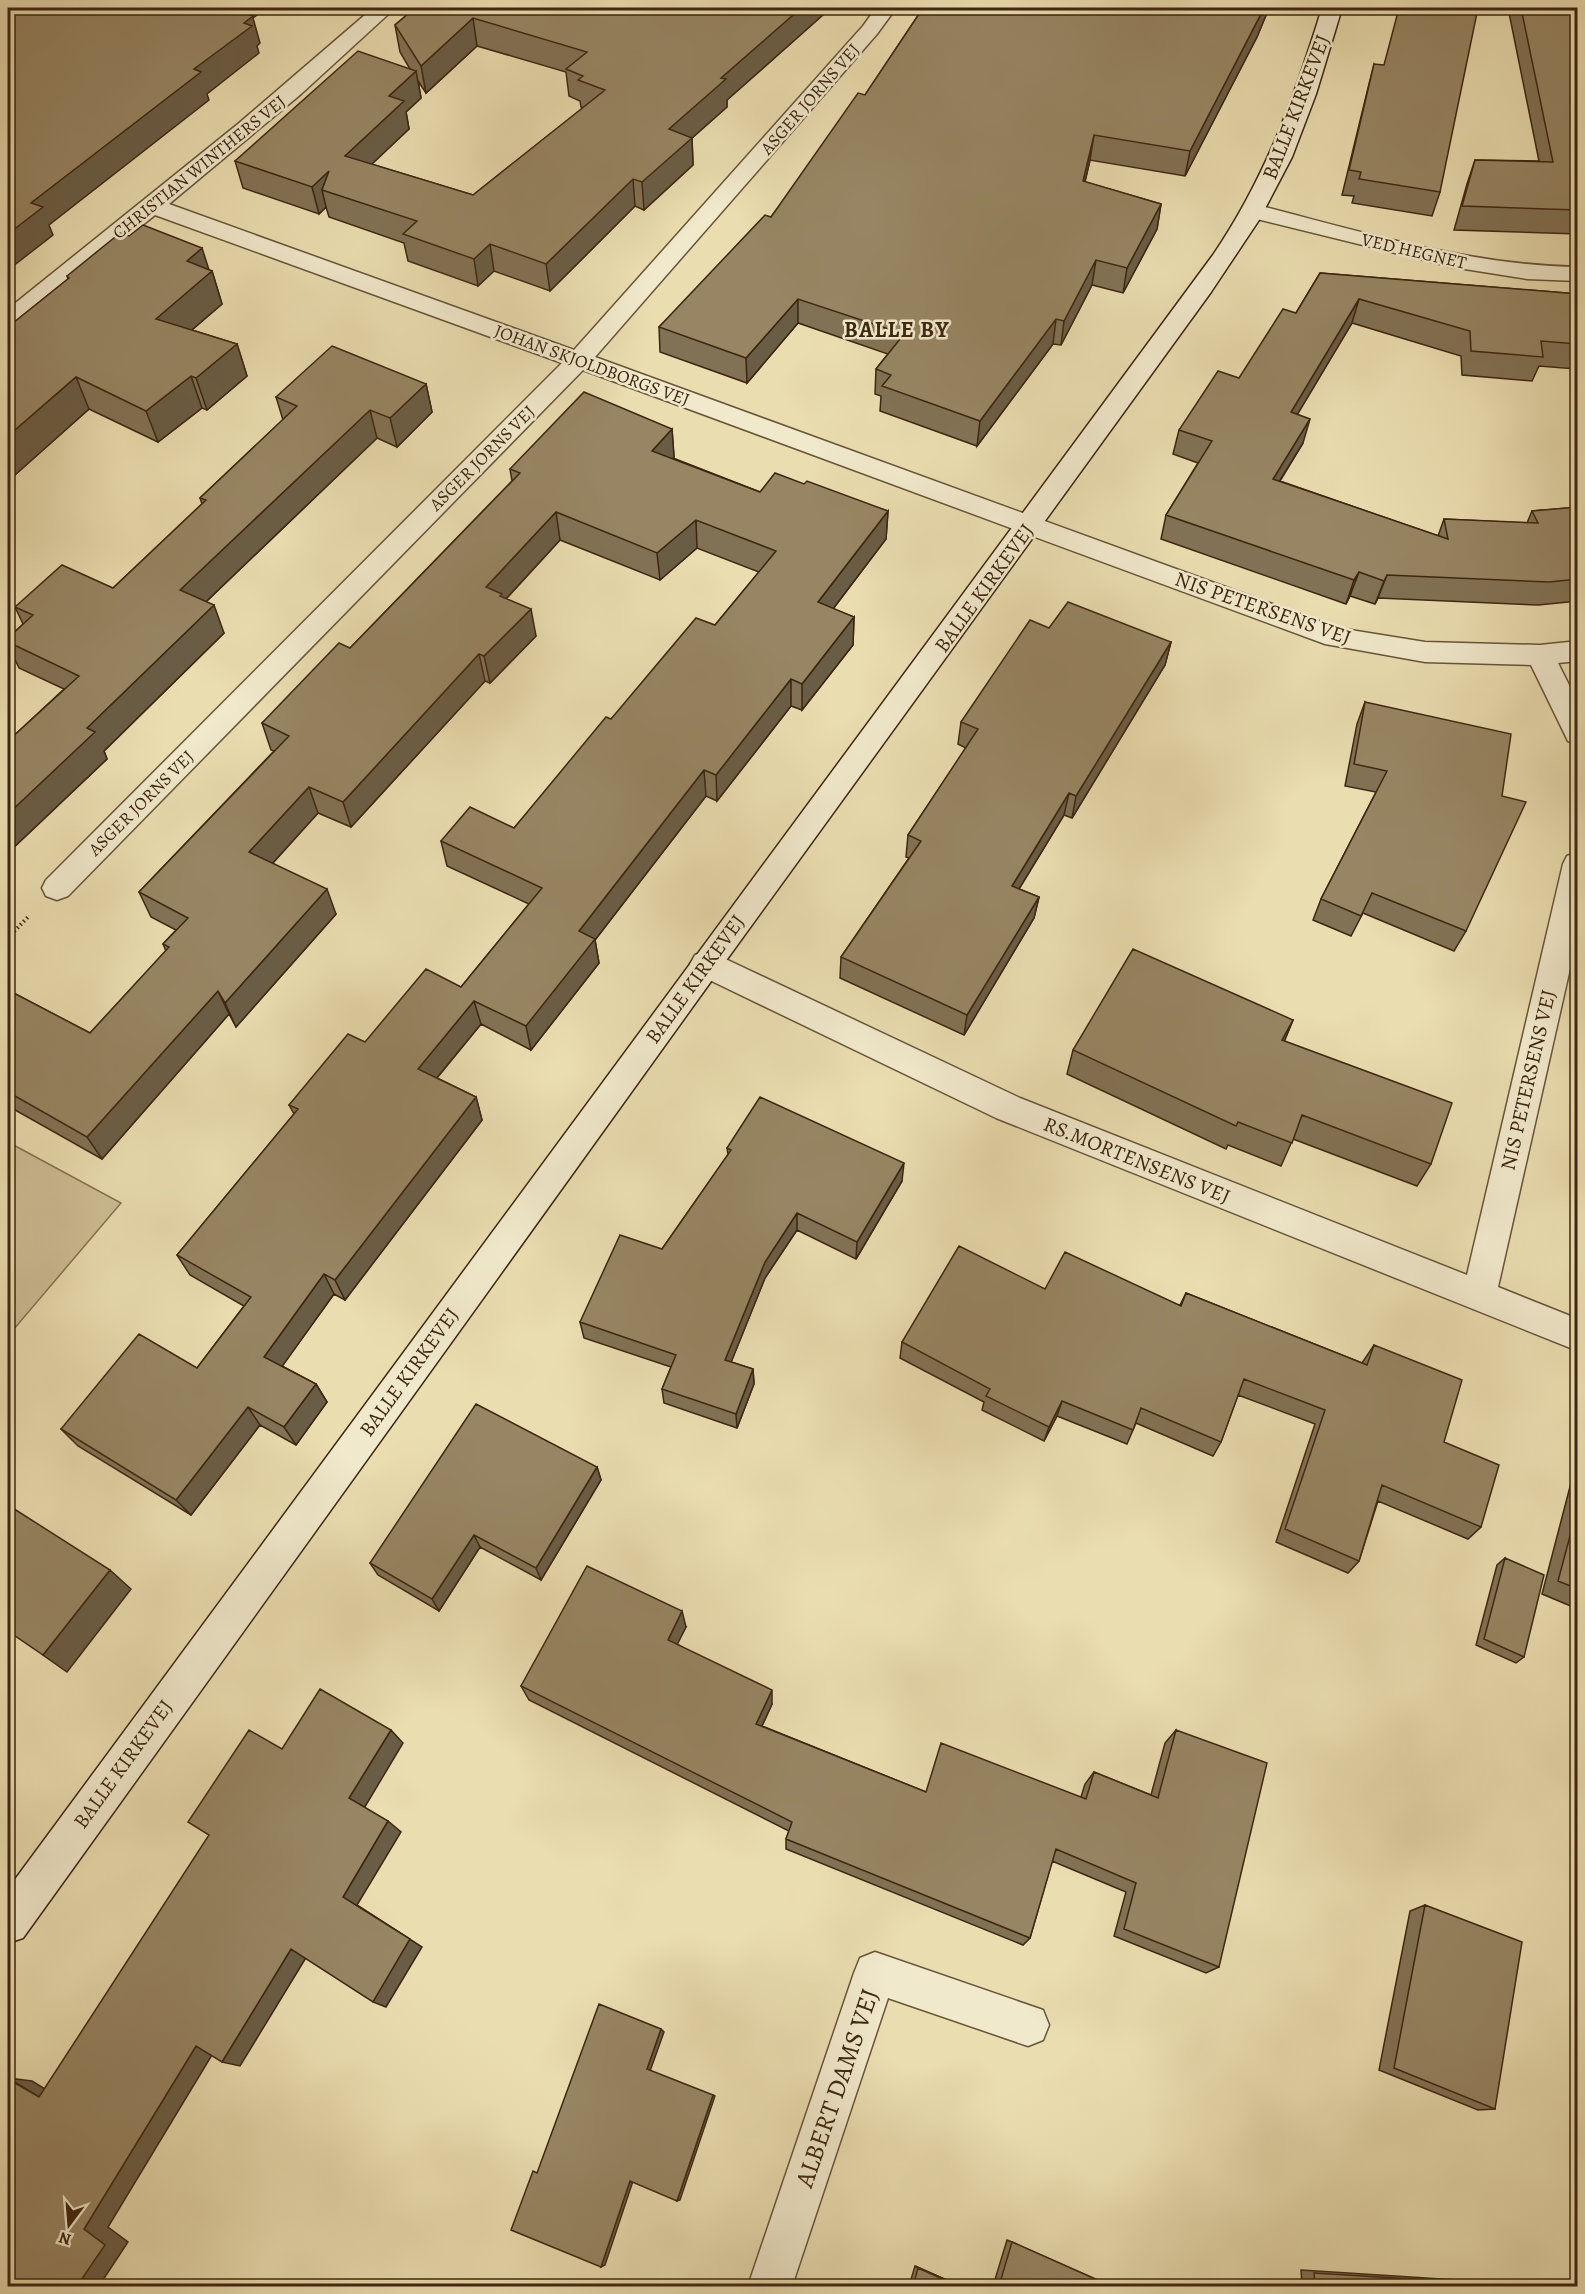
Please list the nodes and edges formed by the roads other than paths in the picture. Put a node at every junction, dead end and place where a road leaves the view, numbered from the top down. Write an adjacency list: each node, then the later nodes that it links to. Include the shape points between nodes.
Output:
1 (385, 8): 4 (street, CHRISTIAN WINTHERS VEJ)
2 (886, 8): 8 (street, ASGER JORNS VEJ)
3 (1332, 8): 5 (street, BALLE KIRKEVEJ, via 1292,131)
4 (153, 206): 7 (street, CHRISTIAN WINTHERS VEJ); 8 (street, JOHAN SKJOLDBORGS VEJ)
5 (1253, 211): 6 (street, VED HEGNET, via 1452,261 1513,271); 9 (street, BALLE KIRKEVEJ, via 1203,287)
6 (1578, 274)
7 (8, 321)
8 (579, 360): 9 (street, JOHAN SKJOLDBORGS VEJ); 14 (street, ASGER JORNS VEJ)
9 (1031, 524): 11 (street, NIS PETERSENS VEJ, via 1335,637 1425,652); 15 (street, BALLE KIRKEVEJ)
10 (1578, 651): 11 (street, NIS PETERSENS VEJ)
11 (1540, 655): 12 (street)
12 (1578, 733)
13 (1578, 864): 16 (street, NIS PETERSENS VEJ)
14 (57, 888)
15 (706, 964): 16 (street, RS.MORTENSENS VEJ, via 1008,1108); 18 (street, BALLE KIRKEVEJ)
16 (1479, 1296): 17 (street, RS.MORTENSENS VEJ)
17 (1578, 1335)
18 (8, 1923)
19 (1028, 2025): 20 (street, ALBERT DAMS VEJ, via 875,1973)
20 (770, 2286)

